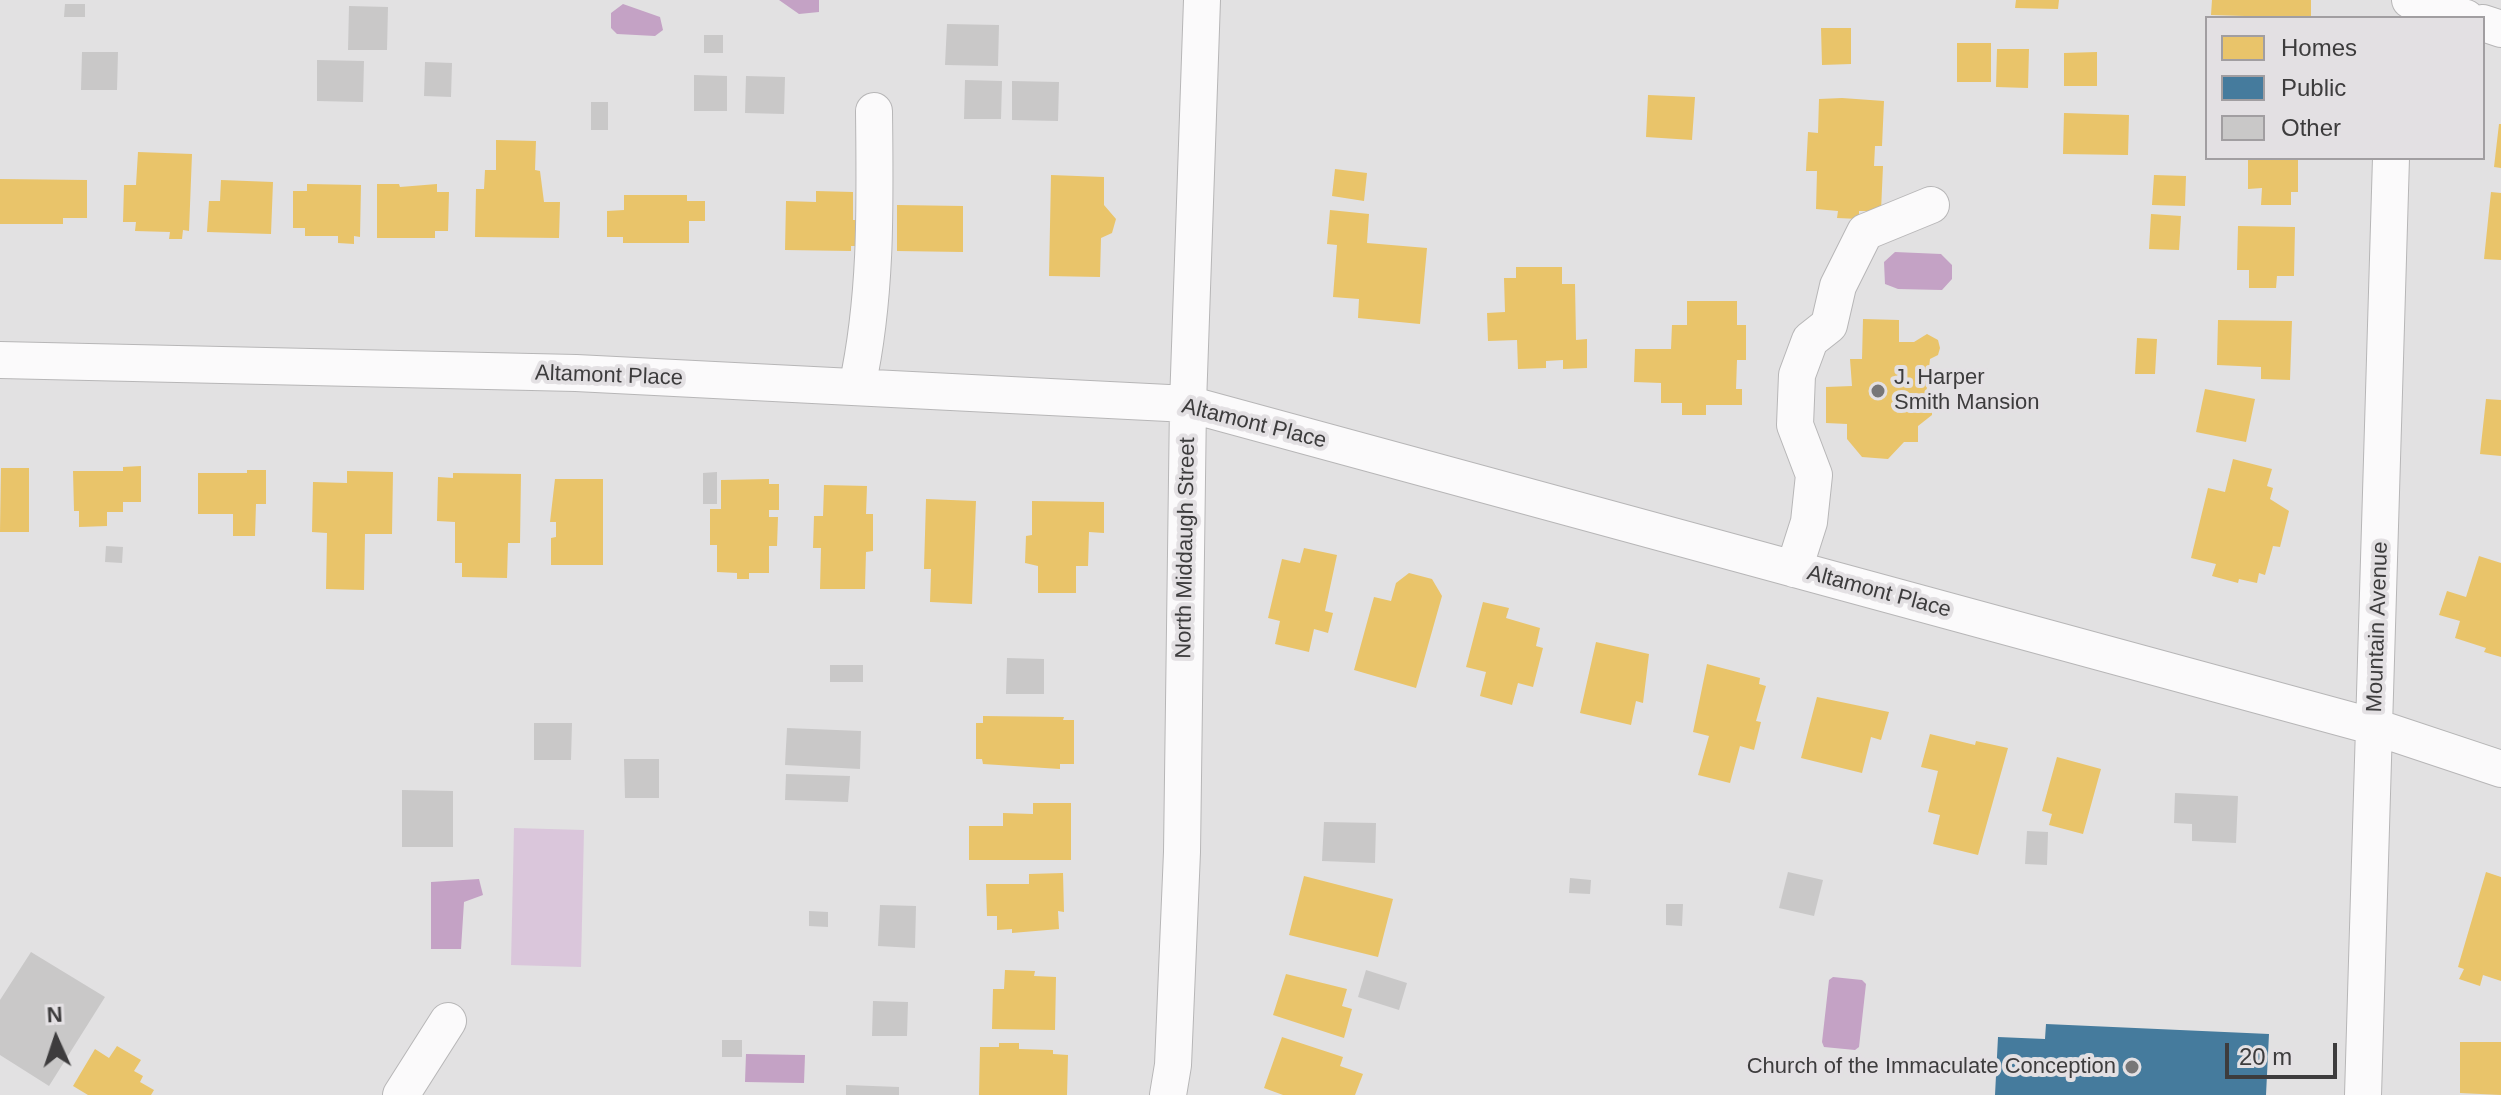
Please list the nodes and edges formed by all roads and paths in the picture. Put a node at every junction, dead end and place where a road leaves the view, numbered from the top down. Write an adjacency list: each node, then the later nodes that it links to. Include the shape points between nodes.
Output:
1 (1202, 0): 9 (street, North Middaugh Street)
2 (2410, 0): 3 (street)
3 (2460, 16)
4 (874, 111): 8 (street, via 875,240 868,335)
5 (2391, 160): 11 (street, Mountain Avenue)
6 (1931, 205): 10 (street, via 1865,232 1838,286 1829,325 1810,340 1797,375 1795,425 1814,475 1809,522)
7 (0, 360): 8 (street, Altamont Place, via 576,373)
8 (857, 387): 9 (street, Altamont Place)
9 (1188, 404): 10 (street, Altamont Place); 15 (street, North Middaugh Street, via 1182,852)
10 (1794, 569): 11 (street, Altamont Place)
11 (2375, 727): 12 (street, Altamont Place); 16 (street, Mountain Avenue)
12 (2501, 769)
13 (448, 1021): 14 (street)
14 (401, 1095)
15 (1168, 1095)
16 (2363, 1095)

